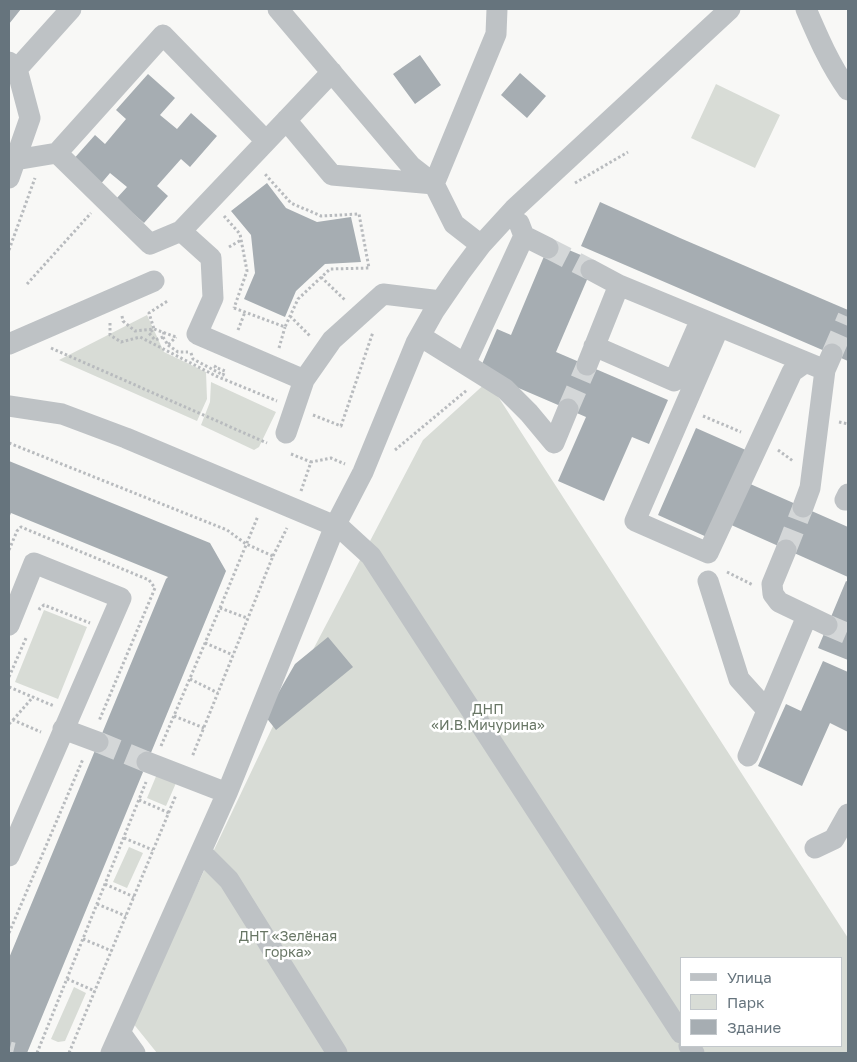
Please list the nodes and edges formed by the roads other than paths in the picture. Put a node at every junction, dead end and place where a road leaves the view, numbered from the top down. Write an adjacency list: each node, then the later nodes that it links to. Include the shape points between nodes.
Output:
1 (71, 9): 6 (street)
2 (278, 9): 7 (street)
3 (498, 9): 13 (street, via 496,34)
4 (730, 9): 14 (street)
5 (806, 9): 8 (street, via 825,52)
6 (13, 66): 12 (street, via 30,118)
7 (332, 72): 9 (street); 13 (street, via 411,166)
8 (848, 90)
9 (286, 120): 10 (street); 13 (street, via 332,175)
10 (266, 141): 11 (street, via 164,35); 15 (street)
11 (50, 154): 12 (street); 15 (street, via 104,199 150,244)
12 (12, 169)
13 (434, 184): 17 (street, via 454,224)
14 (514, 209): 16 (street); 17 (street)
15 (181, 232): 28 (street, via 211,258 213,298 196,334)
16 (524, 236): 18 (street); 27 (street)
17 (481, 245): 22 (street)
18 (548, 248)
19 (591, 270): 21 (street)
20 (154, 281): 25 (street)
21 (619, 285): 23 (street); 23 (street, via 591,355 674,382)
22 (441, 301): 24 (street); 28 (street, via 383,294 332,340)
23 (710, 323): 26 (street); 26 (street, via 636,521 708,554 792,372)
24 (420, 336): 27 (street); 33 (street, via 363,472)
25 (17, 341)
26 (821, 362): 32 (street, via 810,488)
27 (465, 364): 30 (street, via 505,389 554,443)
28 (304, 380): 31 (street)
29 (9, 406): 33 (street, via 62,414)
30 (568, 409)
31 (282, 444)
32 (803, 507)
33 (335, 525): 44 (street); 49 (street, via 371,556)
34 (786, 550): 36 (street, via 772,584 773,594 779,602)
35 (708, 582): 39 (street, via 739,679)
36 (807, 616): 38 (street); 39 (street)
37 (9, 625): 40 (street, via 34,562 121,598)
38 (827, 625)
39 (767, 710): 42 (street)
40 (61, 735): 41 (street); 48 (street)
41 (98, 742)
42 (748, 756)
43 (150, 763): 44 (street)
44 (227, 794): 47 (street)
45 (848, 814): 46 (street, via 834,839)
46 (815, 848)
47 (201, 852): 50 (street); 53 (street, via 229,880)
48 (9, 856)
49 (680, 1031)
50 (120, 1032): 51 (street); 52 (street)
51 (111, 1053)
52 (135, 1053)
53 (337, 1053)

